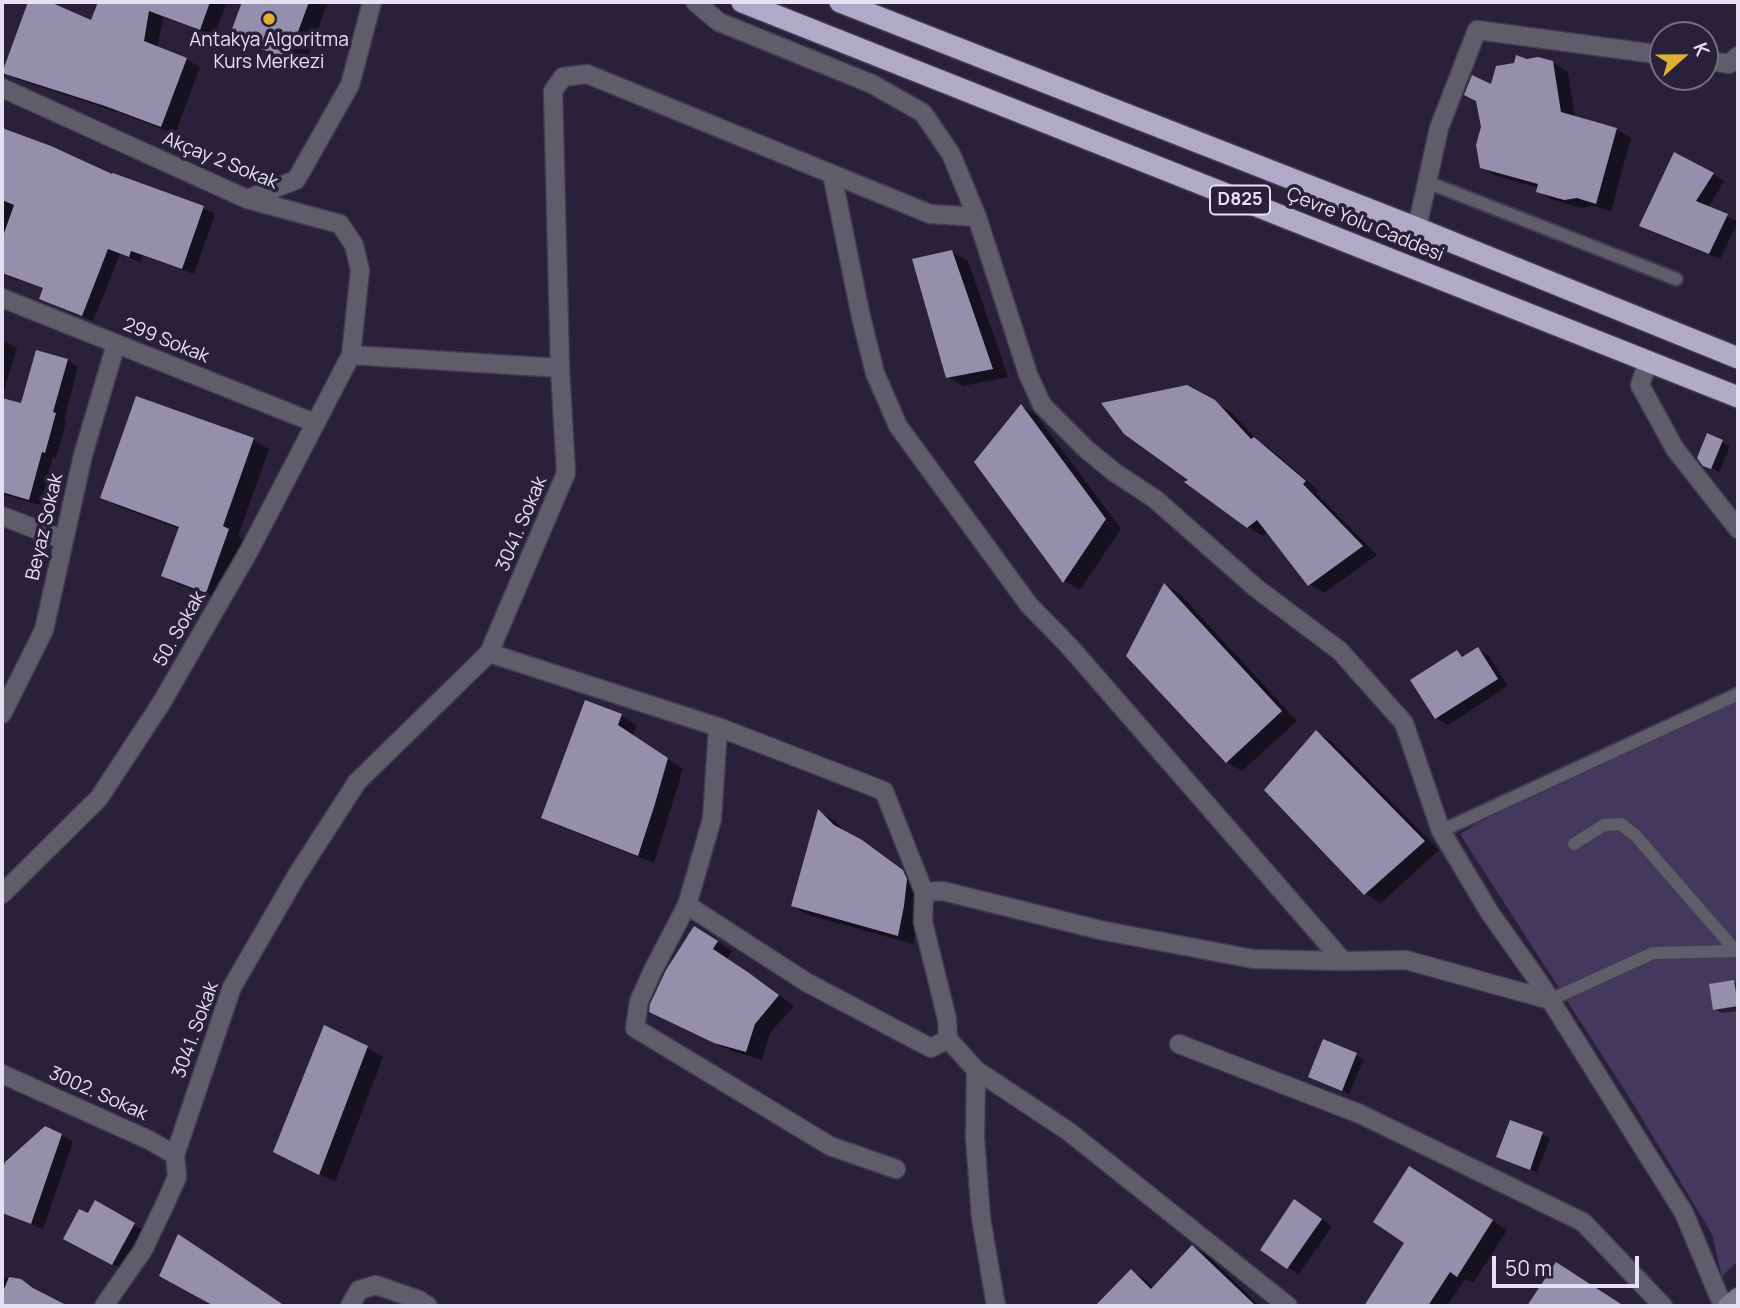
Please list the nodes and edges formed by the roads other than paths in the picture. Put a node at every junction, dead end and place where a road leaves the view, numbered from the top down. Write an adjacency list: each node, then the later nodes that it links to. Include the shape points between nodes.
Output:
1 (372, 2): 11 (street, via 350,85 296,180)
2 (695, 2): 12 (street, via 719,22 872,84 923,113 951,154)
3 (742, 2): 19 (highway, Çevre Yolu Caddesi / D825)
4 (840, 2): 13 (highway, Çevre Yolu Caddesi / D825)
5 (1649, 53): 10 (street, via 1477,30 1439,128)
6 (1738, 56): 7 (street, via 1729,64)
7 (1719, 62)
8 (2, 88): 11 (street, Akçay 2 Sokak)
9 (832, 174): 12 (street, 3041. Sokak, via 930,214); 20 (street, 3041. Sokak, via 587,74 563,78 553,90); 36 (street, via 875,373 898,426 1029,605)
10 (1427, 182): 13 (street); 14 (lane)
11 (247, 199): 17 (street, Akçay 2 Sokak, via 340,224 354,245 360,270)
12 (977, 217): 30 (street, via 1042,405 1086,449 1156,499 1256,588 1340,651 1404,723)
13 (1417, 228): 18 (highway, Çevre Yolu Caddesi / D825)
14 (1675, 279)
15 (2, 298): 16 (street, 299 Sokak)
16 (116, 344): 22 (street, 299 Sokak); 25 (street, Beyaz Sokak)
17 (351, 355): 20 (street); 22 (street, 50. Sokak)
18 (1738, 358)
19 (1648, 362): 21 (highway, Çevre Yolu Caddesi / D825); 24 (street, via 1640,385 1675,449)
20 (560, 368): 26 (street, 3041. Sokak, via 566,473)
21 (1738, 397)
22 (315, 423): 33 (street, 50. Sokak, via 169,691 99,798)
23 (2, 516): 25 (street)
24 (1738, 529)
25 (64, 540): 28 (street, Beyaz Sokak, via 44,630)
26 (489, 653): 29 (street); 42 (street, 3041. Sokak, via 357,782 297,875 232,987)
27 (1738, 694): 30 (lane)
28 (2, 714)
29 (718, 726): 32 (street, via 884,791); 34 (street, via 712,819)
30 (1441, 831): 37 (street)
31 (1574, 844): 35 (lane, via 1604,825 1621,824)
32 (924, 892): 36 (street, via 943,891 1100,930 1252,959); 38 (street, via 923,922)
33 (2, 894)
34 (687, 905): 38 (street, via 806,982 931,1048); 43 (street, via 639,1000 635,1028 830,1146)
35 (1737, 950): 37 (lane, via 1653,954)
36 (1343, 961): 37 (street, via 1406,960)
37 (1550, 1000): 51 (street, via 1684,1213)
38 (948, 1039): 40 (street)
39 (1179, 1044): 50 (street, via 1360,1114 1583,1222)
40 (976, 1070): 48 (street, via 981,1218); 49 (street, via 1068,1131)
41 (2, 1074): 42 (street, 3002. Sokak)
42 (175, 1155): 45 (street, 3041. Sokak, via 177,1177 160,1216 143,1250)
43 (896, 1169)
44 (1738, 1297): 51 (main road)
45 (104, 1306)
46 (350, 1306): 47 (street, via 359,1290 376,1285)
47 (428, 1306)
48 (996, 1306)
49 (1288, 1306)
50 (1663, 1306)
51 (1725, 1306)

